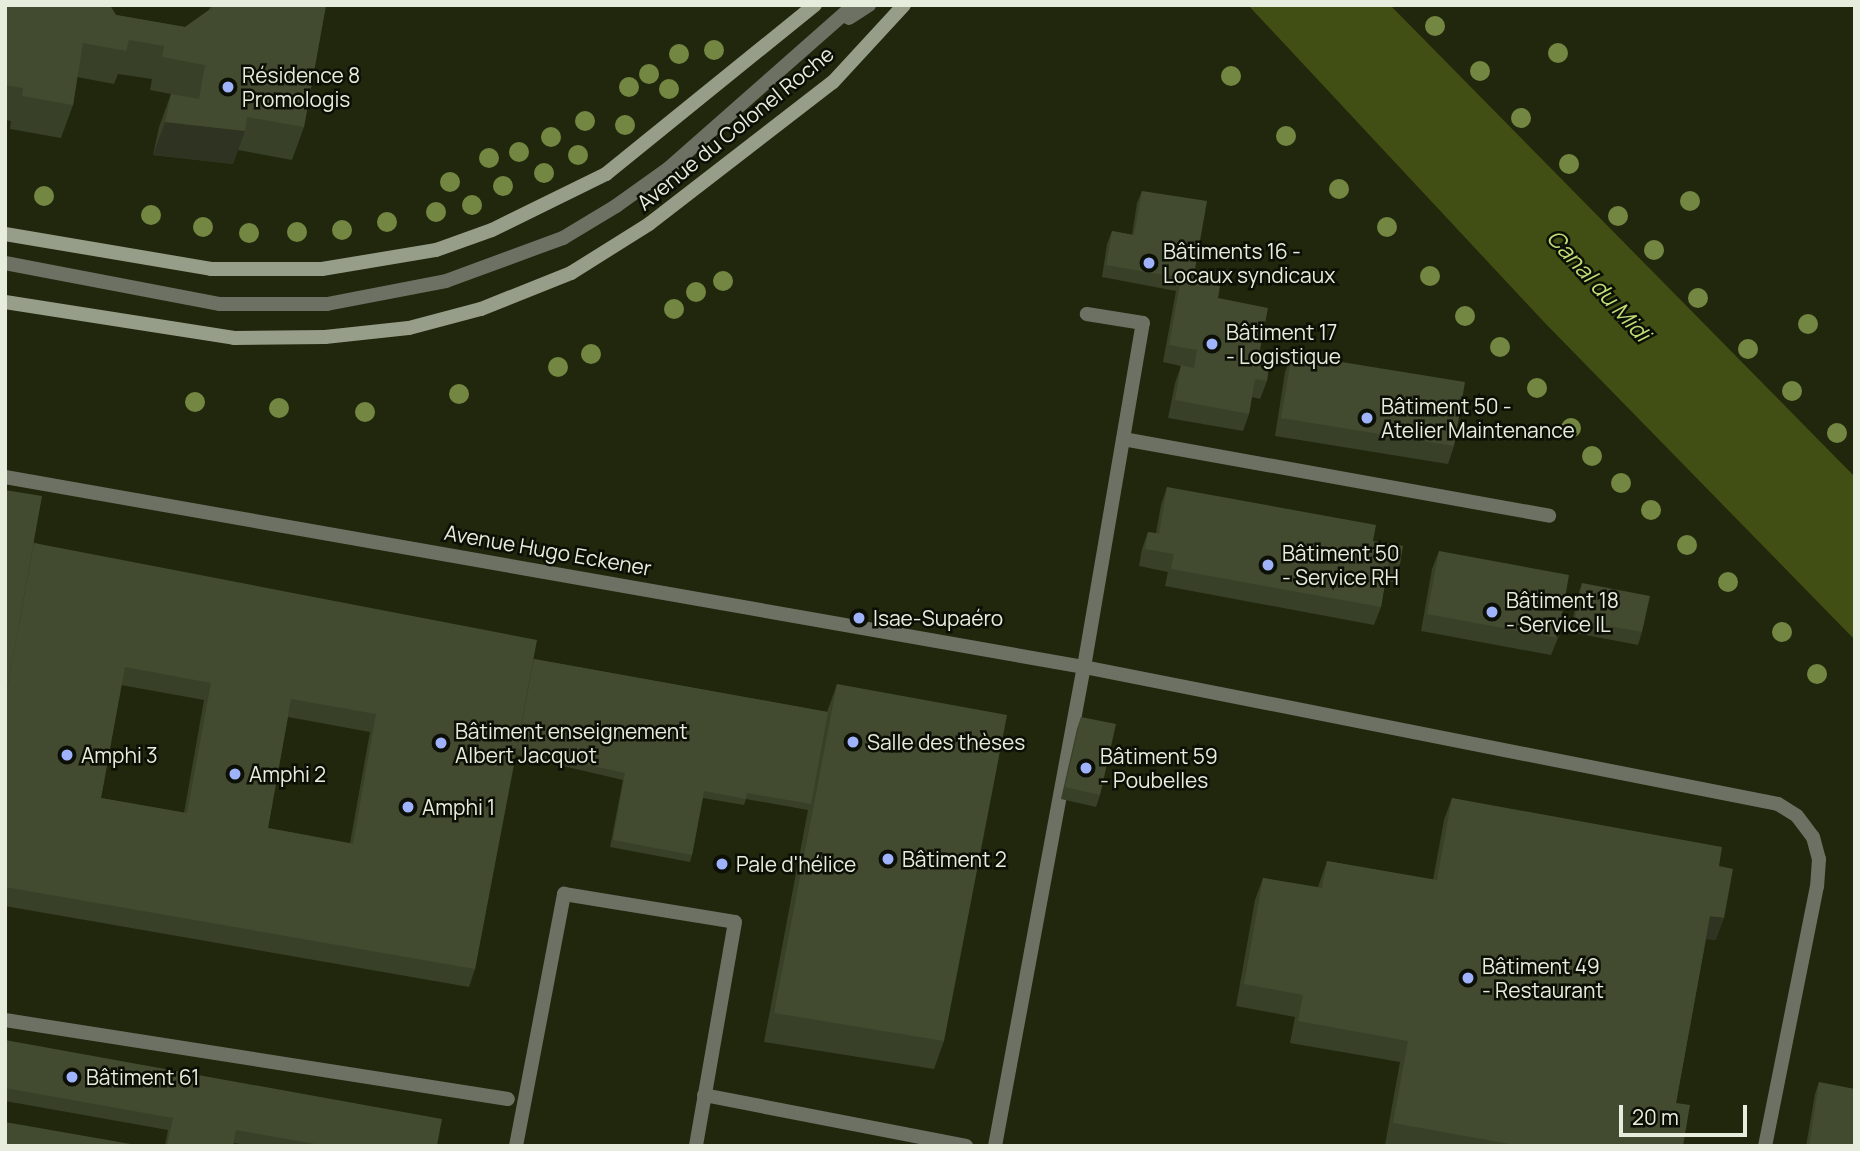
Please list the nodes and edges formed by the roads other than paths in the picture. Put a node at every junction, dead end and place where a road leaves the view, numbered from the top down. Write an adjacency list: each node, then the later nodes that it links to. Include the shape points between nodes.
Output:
1 (815, 5): 6 (street, Avenue du Colonel Roche, via 606,174 492,230 436,250 322,269 211,269)
2 (855, 5): 5 (street)
3 (869, 5): 5 (street)
4 (904, 5): 8 (street, Avenue du Colonel Roche, via 833,82 649,224 571,274 481,309 409,328 325,337 234,338)
5 (805, 49): 7 (street, via 669,168 616,206 563,238 446,281 327,304 220,304)
6 (5, 234)
7 (5, 263)
8 (5, 302)
9 (1087, 314): 10 (street, via 1143,323)
10 (1123, 439): 12 (street); 13 (street)
11 (5, 477): 13 (street, Avenue Hugo Eckener)
12 (1549, 516)
13 (1084, 667): 20 (street); 21 (street, Avenue Hugo Eckener, via 1752,798 1778,804 1797,816 1813,837 1819,859 1817,886)
14 (5, 1020): 16 (street)
15 (704, 1095): 17 (street, via 735,922 564,894); 18 (street); 19 (street)
16 (508, 1099)
17 (516, 1146)
18 (696, 1146)
19 (966, 1146)
20 (995, 1146)
21 (1765, 1146)

